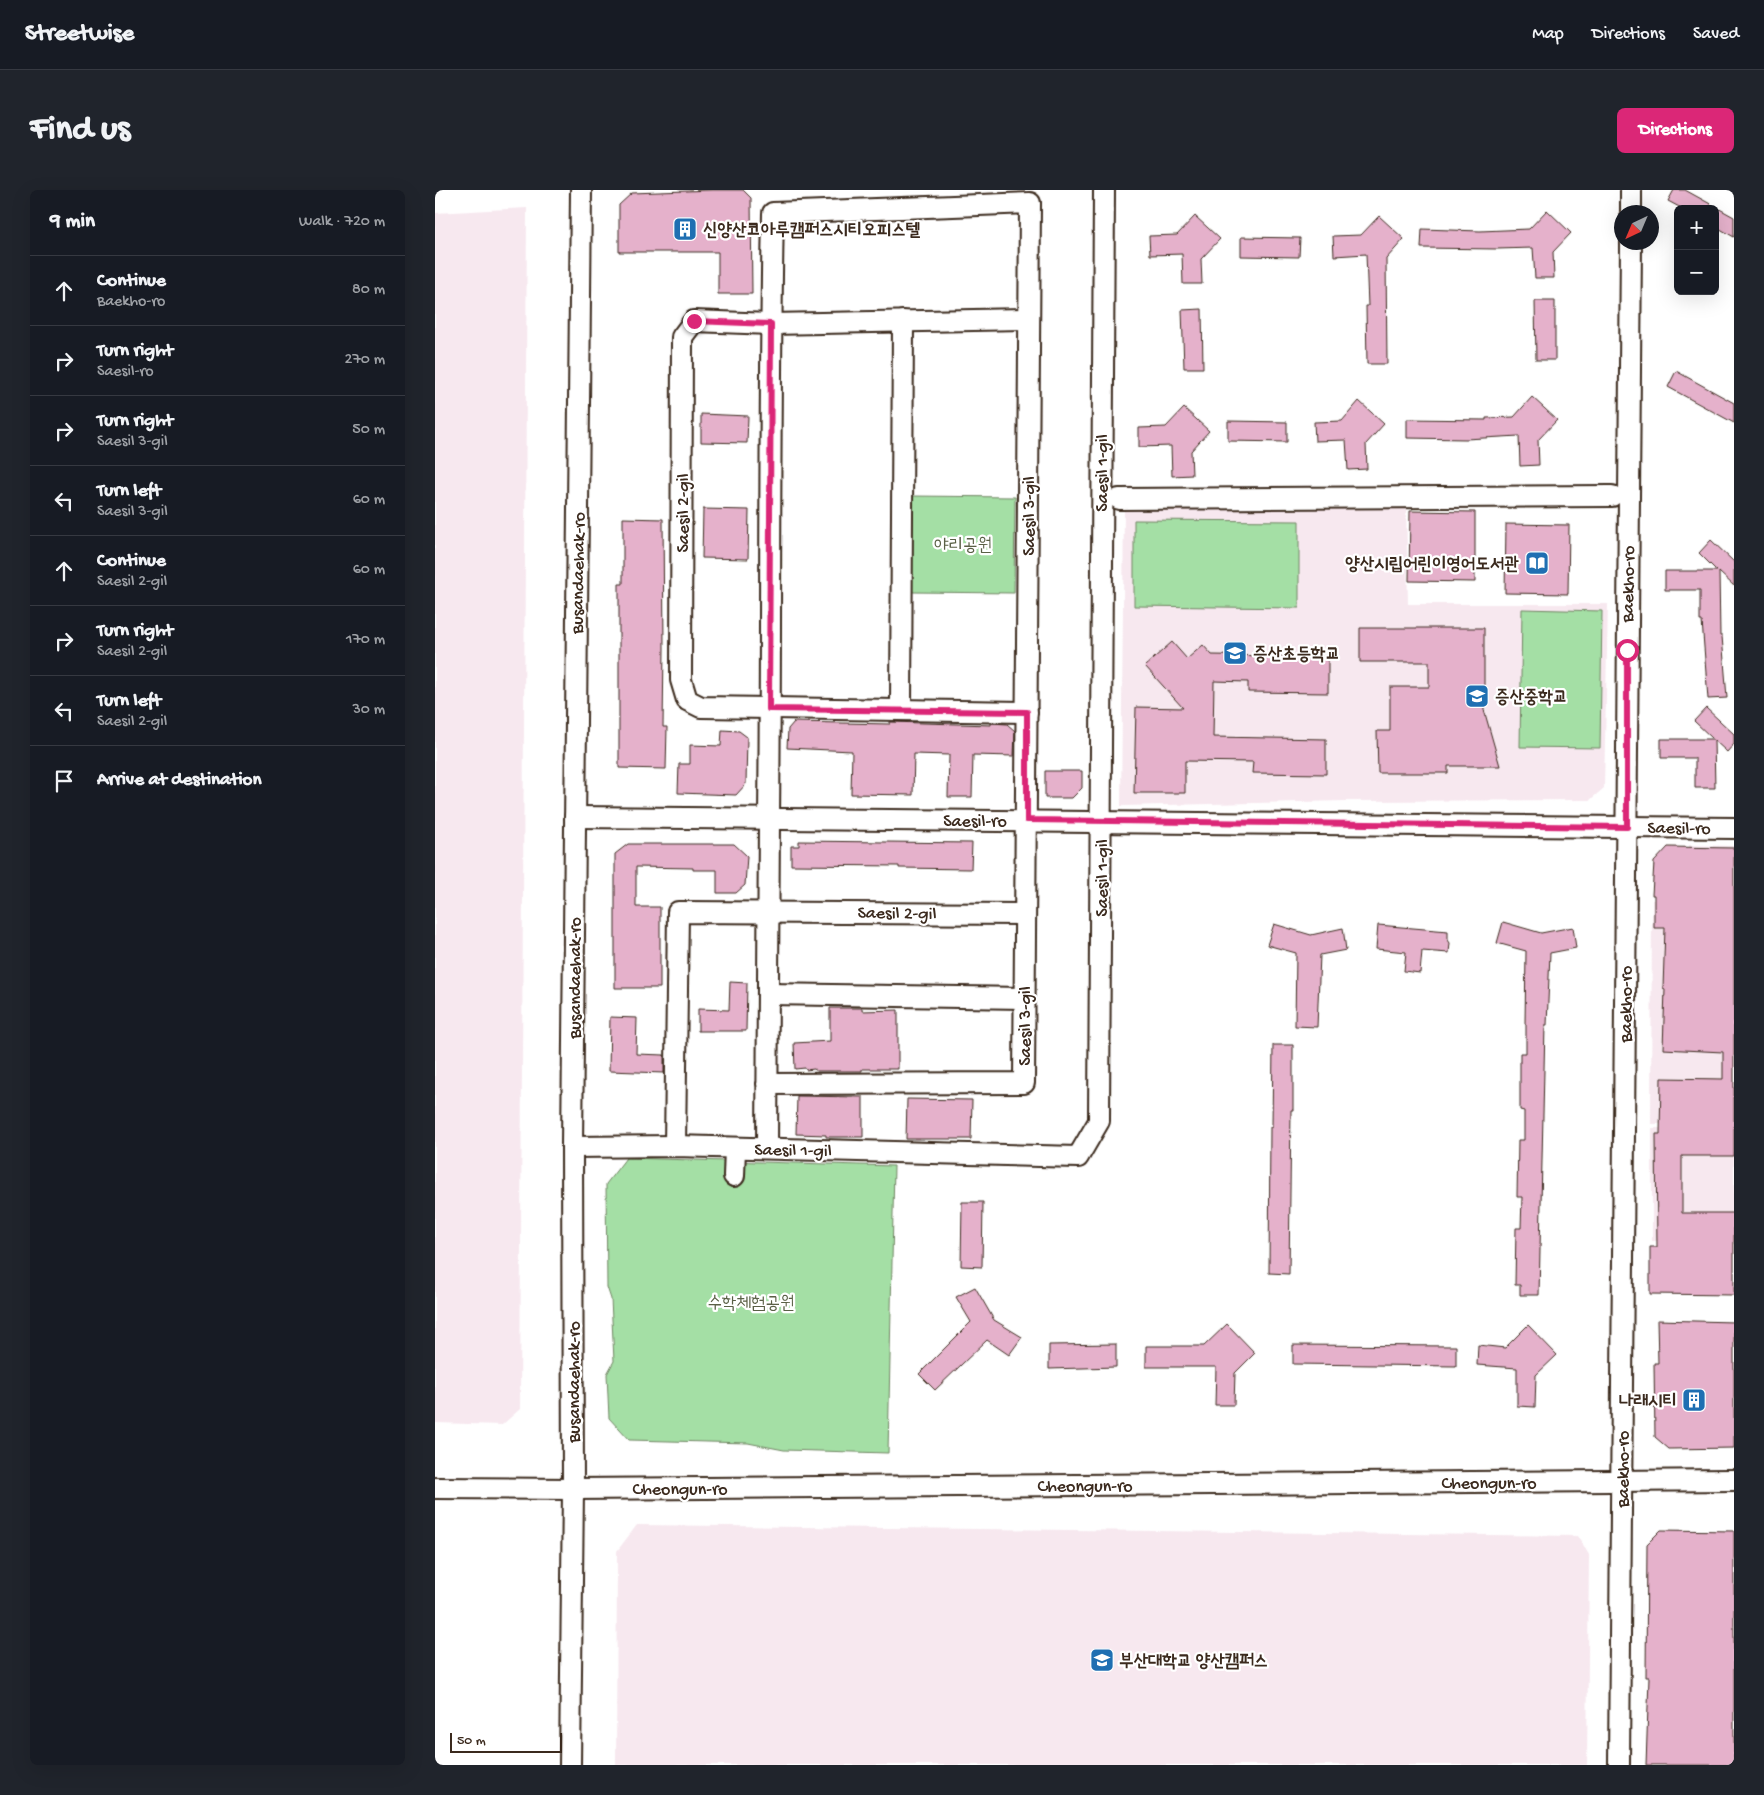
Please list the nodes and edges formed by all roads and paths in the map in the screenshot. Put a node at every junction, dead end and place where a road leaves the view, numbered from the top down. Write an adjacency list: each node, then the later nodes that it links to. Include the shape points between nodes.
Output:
1 (581, 190): 14 (street, Busandaehak-ro)
2 (1104, 190): 17 (street, Saesil 1-gil)
3 (1631, 190): 4 (street)
4 (1631, 205)
5 (1631, 250): 18 (street, Baekho-ro)
6 (1029, 319): 7 (street); 8 (street, Saesil 3-gil, via 1030,203 773,213); 13 (street, Saesil 3-gil)
7 (903, 321): 8 (street); 12 (street)
8 (771, 324): 11 (street); 11 (street, Saesil 2-gil, via 694,321 682,337 681,680 687,700 701,707)
9 (1612, 496): 10 (street)
10 (1119, 499)
11 (769, 709): 12 (street, Saesil 2-gil); 15 (street)
12 (901, 710): 13 (street)
13 (1027, 712): 16 (street, Saesil 3-gil)
14 (575, 817): 15 (street, Saesil-ro); 25 (street, Busandaehak-ro)
15 (769, 819): 16 (street, Saesil-ro); 20 (street)
16 (1027, 820): 17 (street, Saesil-ro); 21 (street, Saesil 3-gil)
17 (1101, 822): 18 (street, Saesil-ro); 28 (street, Saesil 1-gil, via 1099,1121 1078,1157)
18 (1627, 827): 19 (street, Saesil-ro); 31 (street, Baekho-ro)
19 (1734, 828)
20 (768, 911): 21 (street, Saesil 2-gil); 22 (street); 26 (street, via 678,912)
21 (1025, 914): 23 (street, Saesil 3-gil)
22 (768, 994): 23 (street); 24 (street)
23 (1025, 998): 24 (street, Saesil 3-gil, via 1024,1083)
24 (767, 1084): 28 (street)
25 (573, 1146): 26 (street, Saesil 1-gil); 33 (street, Busandaehak-ro)
26 (675, 1146): 27 (street, Saesil 1-gil)
27 (735, 1148): 28 (street, Saesil 1-gil); 29 (street)
28 (767, 1148)
29 (734, 1176)
30 (1734, 1480): 31 (street, Cheongun-ro)
31 (1622, 1481): 33 (street, Cheongun-ro); 35 (street, Baekho-ro)
32 (435, 1488): 33 (street, Cheongun-ro)
33 (573, 1489): 34 (street, Busandaehak-ro)
34 (570, 1765)
35 (1619, 1765)

